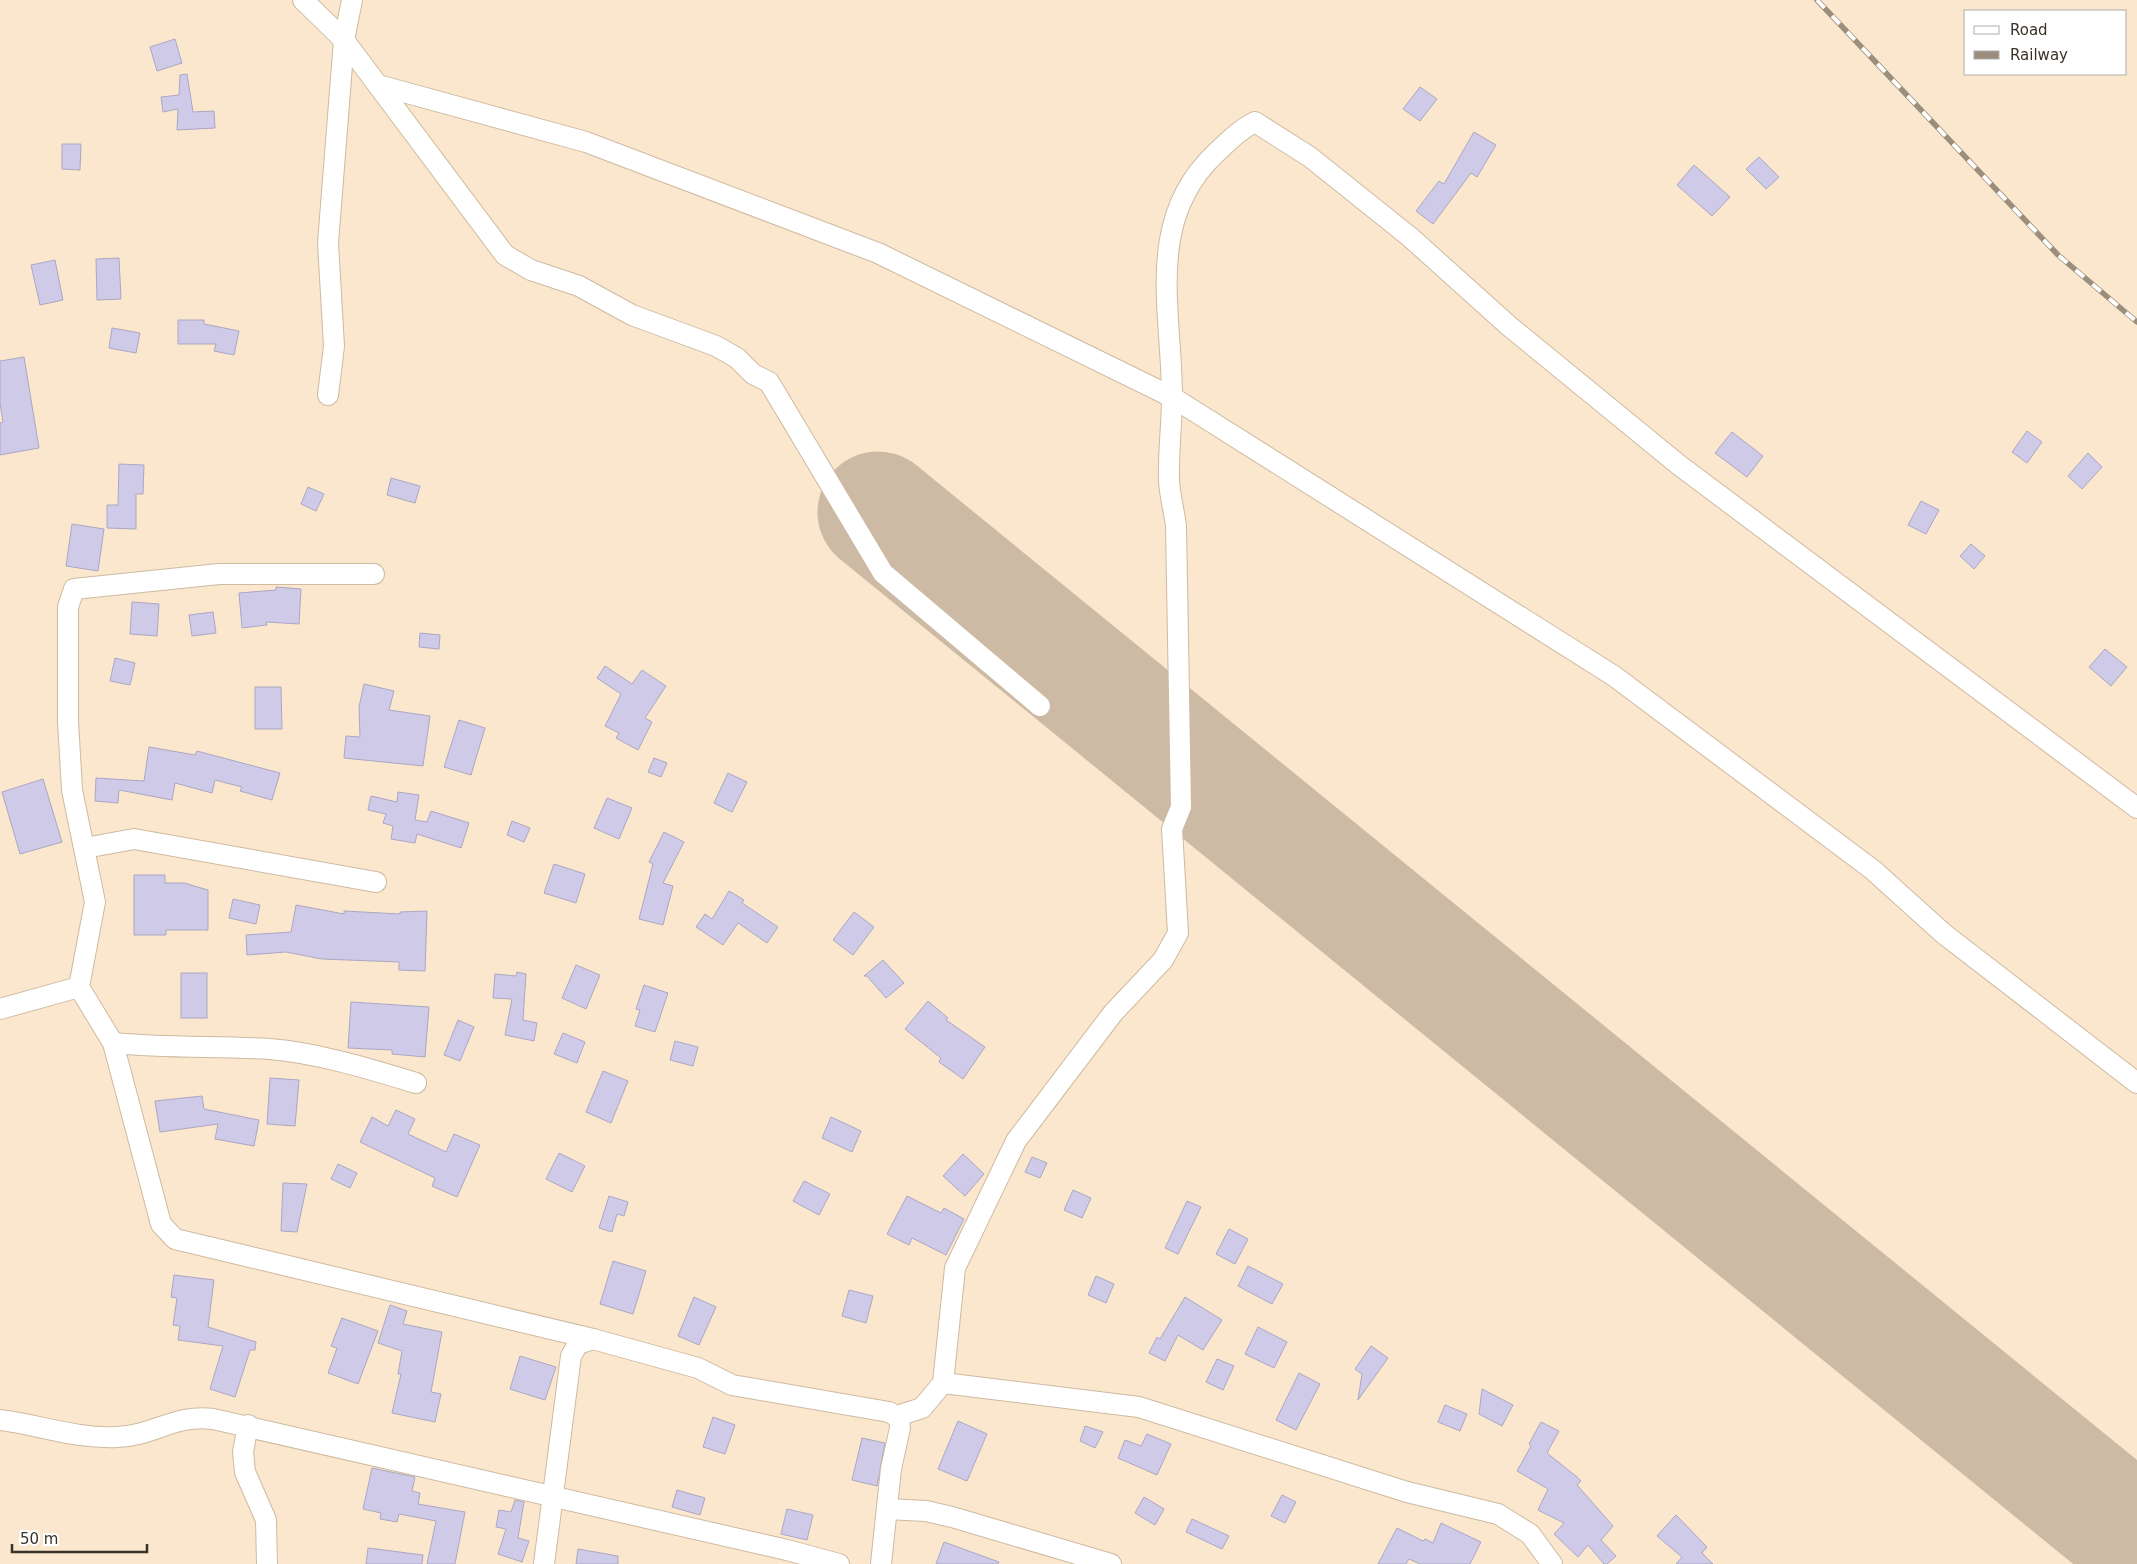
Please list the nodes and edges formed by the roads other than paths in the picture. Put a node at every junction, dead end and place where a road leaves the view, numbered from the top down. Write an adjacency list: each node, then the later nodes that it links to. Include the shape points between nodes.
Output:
1 (303, 0): 3 (street)
2 (352, 0): 3 (street)
3 (344, 40): 4 (street); 5 (street, via 328,243 334,346)
4 (378, 85): 6 (street, via 586,142 878,253); 8 (street, via 505,255 531,270 579,286 632,315 716,346 769,382 883,573)
5 (328, 395)
6 (1172, 397): 9 (street, via 1165,281 1172,231 1182,196 1208,161 1242,128 1255,122 1310,157 1410,236 1510,326 1679,465); 15 (street, via 1614,676 1873,870 1944,934); 18 (street, via 1169,482 1176,526 1181,806 1172,828 1178,933 1163,960 1113,1013 1016,1141 955,1268)
7 (374, 574): 10 (street, via 219,574 74,589 68,607 68,721 72,790)
8 (1040, 706)
9 (2137, 808)
10 (85, 848): 11 (street, via 134,839); 12 (street, via 96,902)
11 (376, 882)
12 (79, 987): 13 (street); 14 (street)
13 (0, 1009)
14 (113, 1043): 16 (street, via 151,1047 272,1049 358,1065); 17 (street, via 161,1224 175,1239)
15 (2137, 1083)
16 (416, 1084)
17 (593, 1339): 19 (street, via 698,1368 732,1385); 22 (street, via 578,1344 571,1356)
18 (943, 1383): 19 (street, via 922,1408); 29 (street, via 1139,1407 1407,1492 1498,1514 1530,1534)
19 (897, 1416): 23 (street, via 900,1428 890,1469)
20 (0, 1420): 21 (street, via 70,1435 118,1437 196,1416)
21 (248, 1425): 22 (street); 24 (street, via 243,1452 245,1472 266,1520)
22 (554, 1497): 25 (street); 26 (street)
23 (887, 1509): 27 (street); 28 (street, via 926,1511 952,1517)
24 (267, 1564)
25 (544, 1564)
26 (839, 1564)
27 (881, 1564)
28 (1111, 1564)
29 (1552, 1564)

